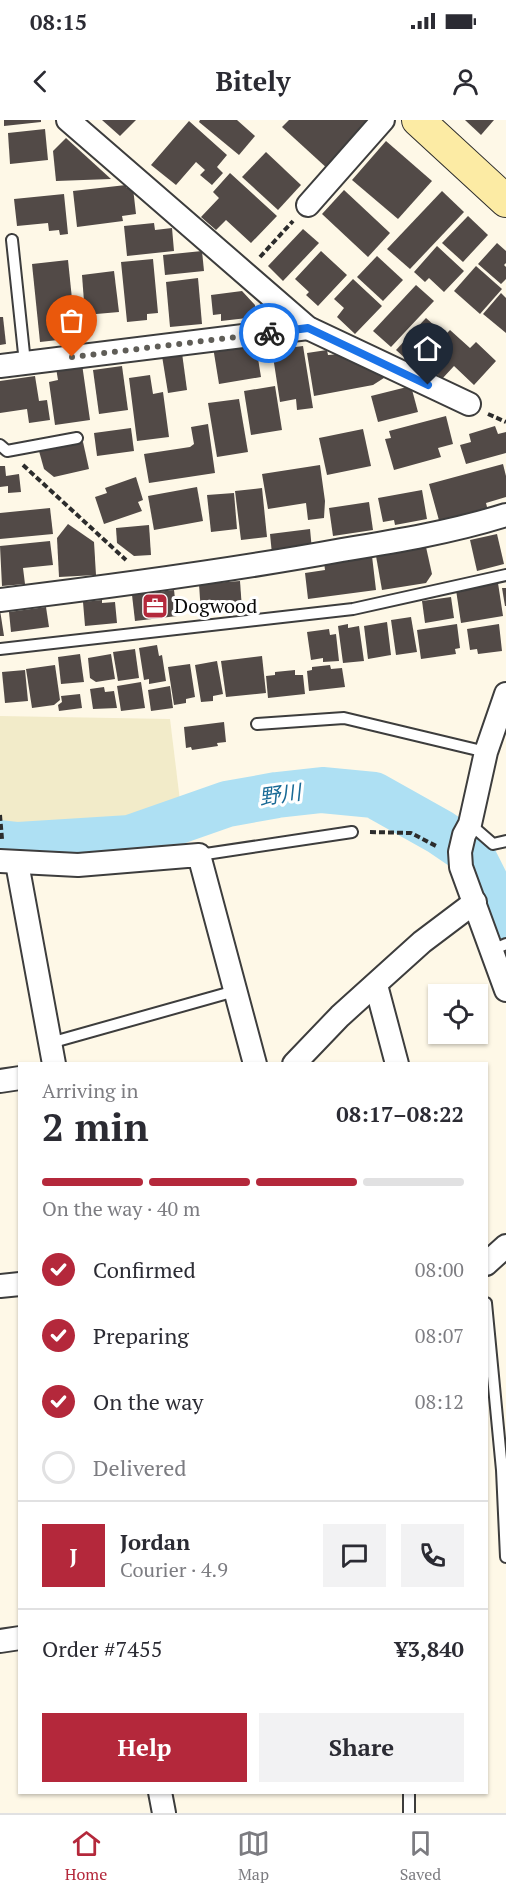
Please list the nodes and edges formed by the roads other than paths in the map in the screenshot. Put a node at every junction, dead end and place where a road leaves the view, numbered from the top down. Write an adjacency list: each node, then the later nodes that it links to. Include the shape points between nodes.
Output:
1 (68, 120): 7 (street)
2 (383, 120): 5 (street)
3 (418, 120): 4 (street)
4 (506, 201)
5 (308, 205)
6 (12, 240): 8 (lane)
7 (308, 328): 8 (street); 10 (street)
8 (25, 363): 9 (street)
9 (0, 366)
10 (469, 404)
11 (77, 438): 12 (lane)
12 (4, 448)
13 (506, 515): 15 (street, via 453,531 285,561)
14 (506, 575): 16 (lane, via 353,609)
15 (0, 600)
16 (0, 649)
17 (506, 694): 19 (street)
18 (257, 724): 19 (lane, via 344,718)
19 (486, 752): 22 (street)
20 (352, 832): 23 (lane)
21 (506, 841): 22 (lane)
22 (463, 842): 25 (street, via 461,867)
23 (198, 855): 24 (street, via 78,865); 29 (street)
24 (9, 862): 30 (street)
25 (475, 902): 26 (street); 27 (street, via 422,942)
26 (499, 947): 28 (street)
27 (376, 985): 32 (street); 33 (street)
28 (506, 990)
29 (235, 991): 30 (lane); 31 (street)
30 (52, 1053)
31 (254, 1062)
32 (296, 1062)
33 (396, 1062)
34 (18, 1078): 35 (street)
35 (0, 1081)
36 (506, 1246): 37 (street)
37 (488, 1262)
38 (18, 1284): 39 (street)
39 (0, 1286)
40 (488, 1324): 41 (lane)
41 (506, 1557)
42 (18, 1638): 43 (street)
43 (0, 1641)
44 (160, 1794): 46 (street)
45 (409, 1794): 47 (lane)
46 (164, 1813)
47 (409, 1813)

